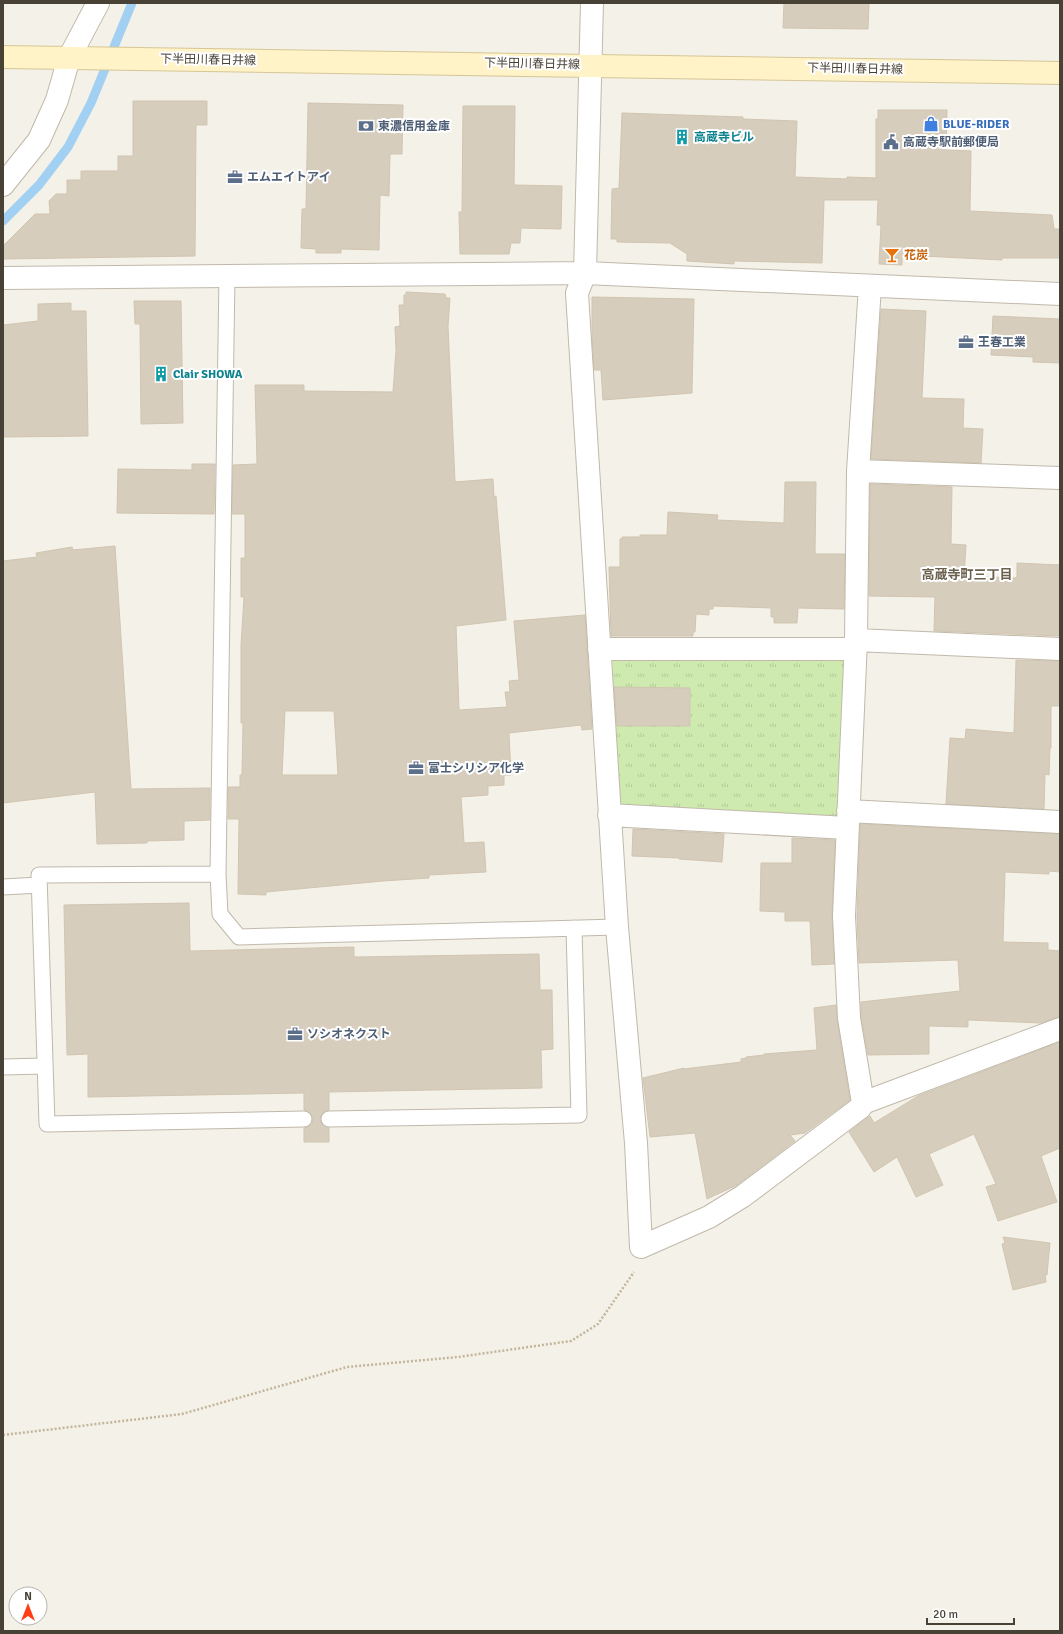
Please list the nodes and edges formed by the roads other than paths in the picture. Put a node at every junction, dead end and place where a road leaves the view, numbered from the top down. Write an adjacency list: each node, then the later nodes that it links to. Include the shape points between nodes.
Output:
1 (98, 3): 4 (street)
2 (592, 3): 5 (street)
3 (3, 57): 4 (main road, 下半田川春日井線)
4 (79, 58): 5 (main road, 下半田川春日井線); 7 (street, via 39,140)
5 (591, 65): 6 (main road, 下半田川春日井線); 8 (street)
6 (1060, 73)
7 (3, 184)
8 (585, 273): 9 (street); 11 (street); 17 (street, via 577,293)
9 (227, 275): 10 (street); 21 (lane)
10 (3, 278)
11 (870, 286): 12 (street); 13 (street)
12 (1060, 294)
13 (858, 471): 14 (street); 15 (street)
14 (1060, 478)
15 (855, 645): 16 (street); 17 (street); 19 (street)
16 (1060, 649)
17 (599, 650): 18 (street)
18 (609, 815): 19 (street); 24 (street)
19 (847, 820): 20 (street); 29 (street, via 844,916 849,1018)
20 (1060, 822)
21 (218, 874): 22 (lane, via 39,875); 25 (lane, via 220,914 239,937)
22 (39, 885): 23 (lane); 27 (lane)
23 (3, 887)
24 (616, 927): 25 (lane); 29 (street, via 636,1143 641,1246 708,1217 743,1196 860,1108)
25 (574, 928): 31 (lane, via 579,1115)
26 (1060, 1029): 29 (street)
27 (44, 1066): 28 (lane); 30 (lane, via 47,1124)
28 (3, 1067)
29 (863, 1103)
30 (304, 1119)
31 (329, 1119)

